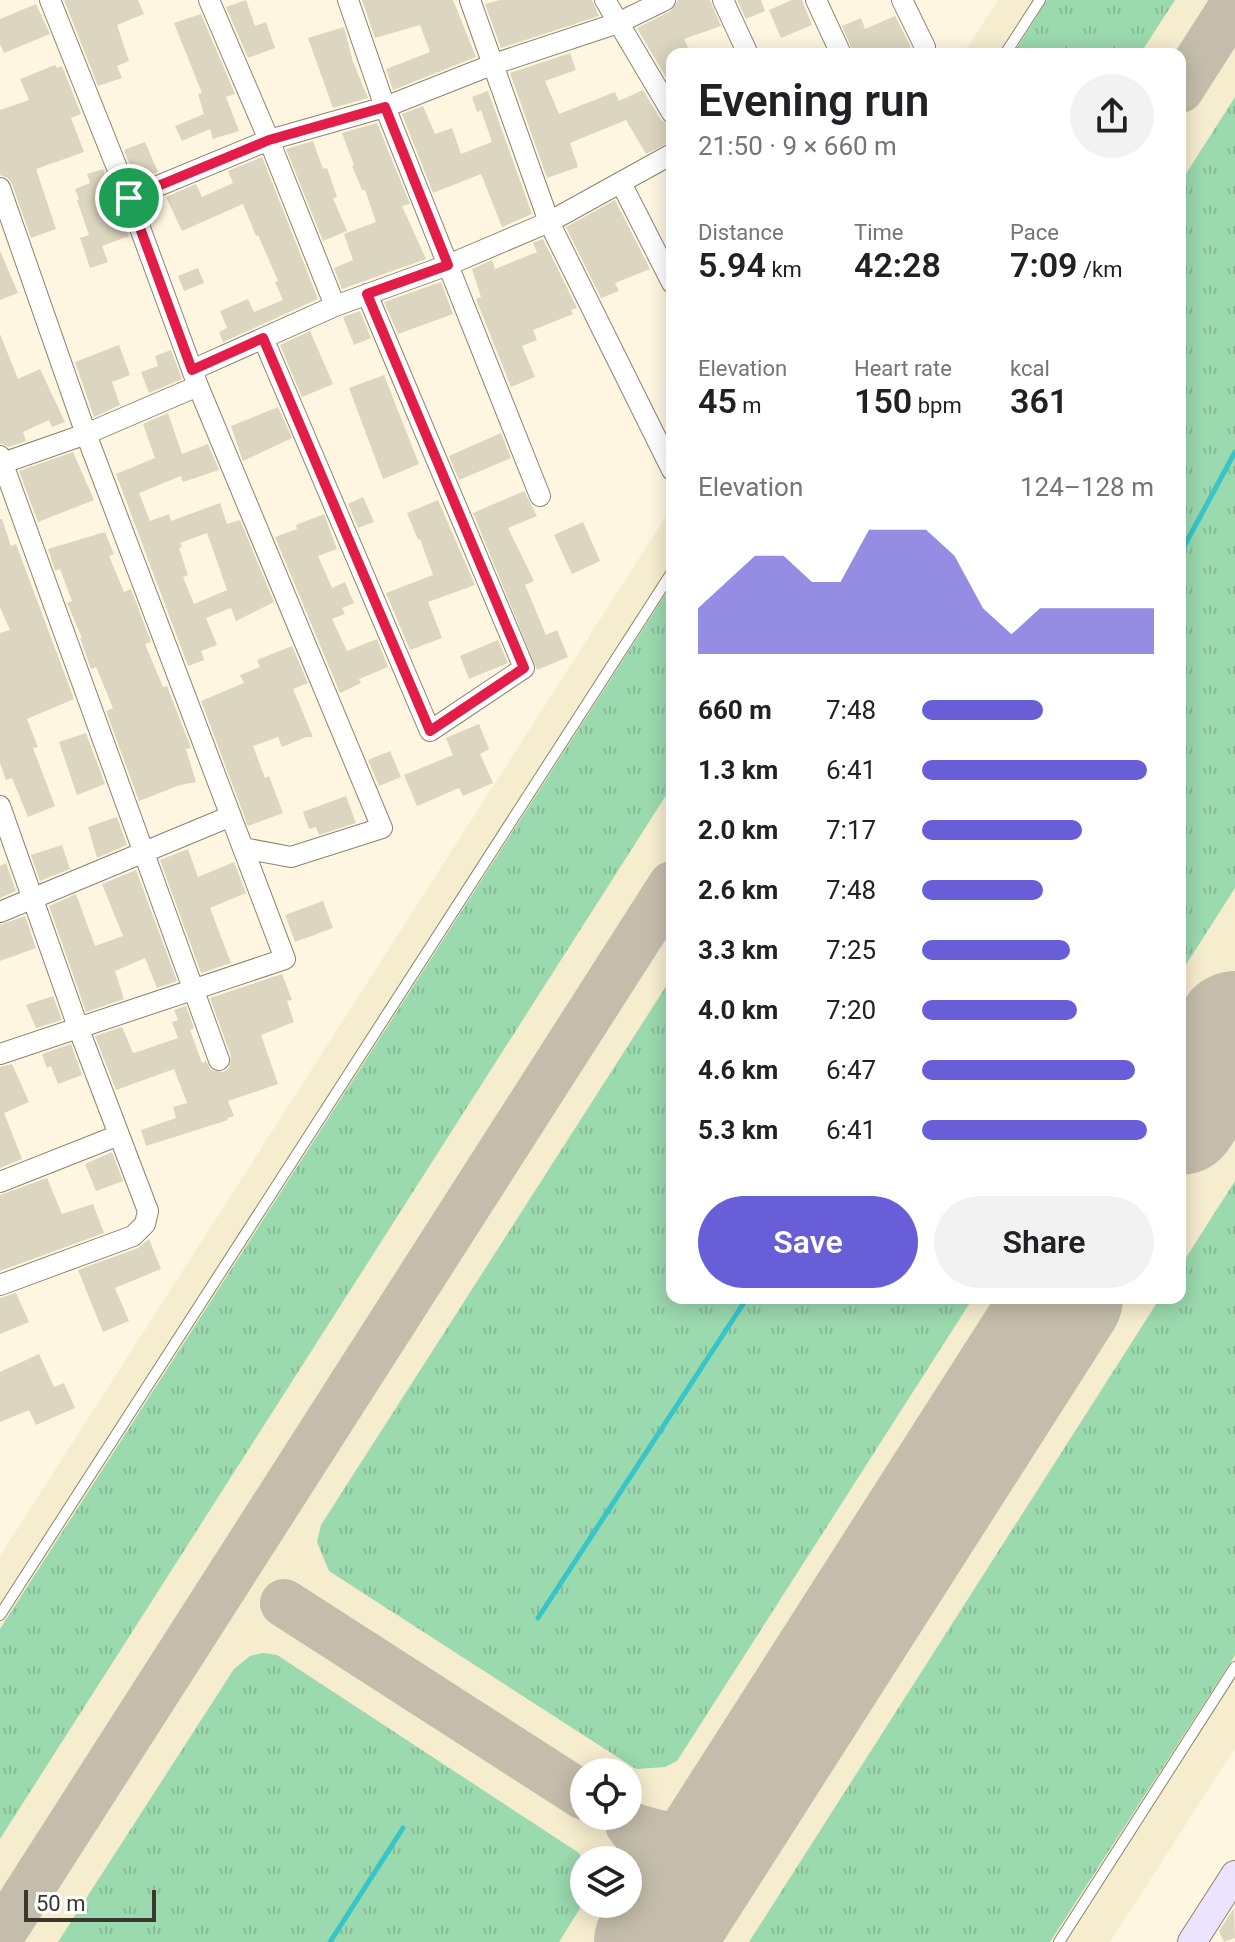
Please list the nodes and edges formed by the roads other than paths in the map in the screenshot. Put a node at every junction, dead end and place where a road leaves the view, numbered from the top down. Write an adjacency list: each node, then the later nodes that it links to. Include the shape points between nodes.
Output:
1 (50, 0): 23 (street)
2 (209, 0): 19 (street)
3 (348, 0): 18 (street)
4 (470, 0): 16 (street)
5 (605, 0): 11 (street)
6 (665, 0): 11 (street)
7 (723, 0): 13 (street)
8 (816, 0): 14 (street)
9 (902, 0): 12 (street)
10 (1040, 0): 15 (lane)
11 (618, 23): 16 (street); 17 (street)
12 (925, 47)
13 (745, 48)
14 (838, 48)
15 (1009, 48)
16 (494, 64): 18 (street); 24 (street)
17 (666, 103)
18 (385, 107): 19 (street); 25 (street)
19 (269, 140): 23 (street); 28 (street)
20 (666, 157): 21 (street)
21 (621, 183): 24 (street); 26 (street)
22 (0, 188): 31 (street)
23 (129, 198): 30 (street)
24 (549, 222): 25 (street); 32 (street)
25 (448, 265): 27 (street); 34 (street)
26 (666, 271)
27 (367, 294): 28 (street); 29 (street, via 524,668 430,731)
28 (335, 306): 29 (street)
29 (263, 338): 30 (street)
30 (195, 378): 31 (street); 38 (street, via 382,828 291,857)
31 (86, 434): 33 (street); 37 (street)
32 (666, 458)
33 (1, 461): 39 (street)
34 (540, 496)
35 (666, 581): 49 (lane)
36 (0, 806): 40 (street)
37 (231, 816): 38 (street); 39 (street)
38 (243, 848): 42 (street, via 285,959)
39 (143, 851): 40 (street); 42 (street)
40 (32, 897): 41 (street); 43 (street)
41 (0, 912)
42 (193, 990): 43 (street); 45 (street)
43 (78, 1027): 44 (street); 46 (street)
44 (0, 1054)
45 (219, 1060)
46 (119, 1135): 47 (street); 48 (street, via 147,1204 140,1231)
47 (0, 1182)
48 (0, 1285)
49 (0, 1615)
50 (1235, 1667): 52 (lane)
51 (1235, 1875): 53 (main road)
52 (1059, 1942)
53 (1192, 1942)

